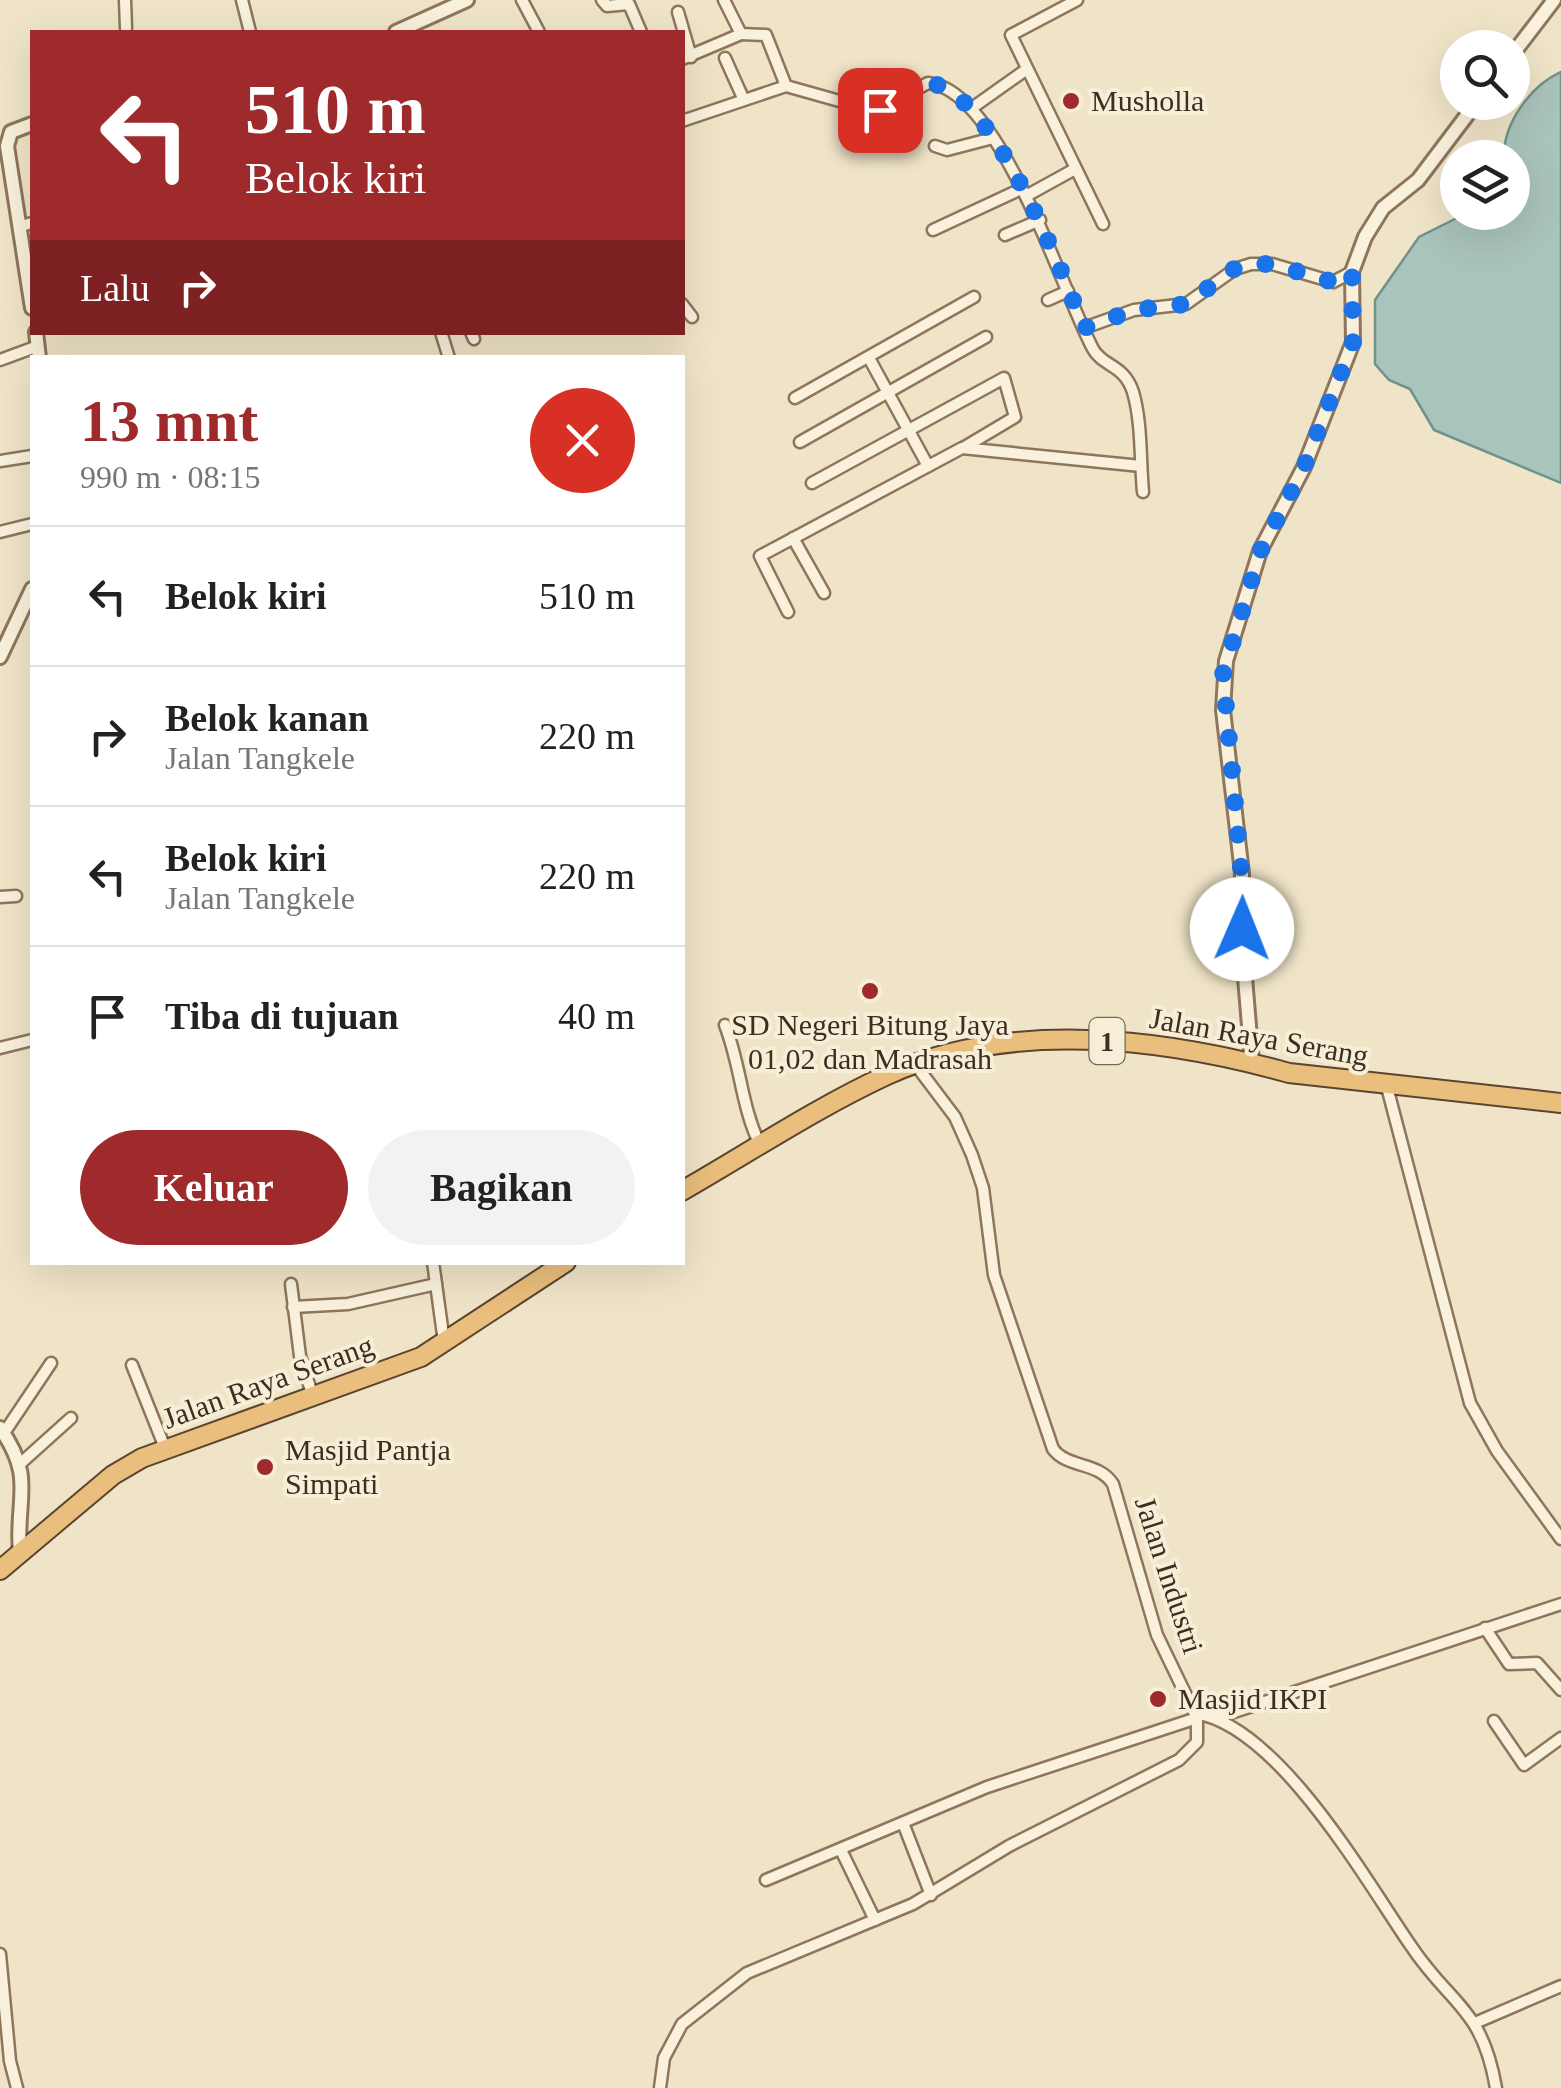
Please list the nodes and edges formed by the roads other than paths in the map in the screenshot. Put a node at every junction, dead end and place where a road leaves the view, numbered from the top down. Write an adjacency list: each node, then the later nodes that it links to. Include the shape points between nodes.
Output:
1 (125, 0): 10 (street)
2 (242, 0): 11 (street)
3 (522, 0): 13 (street)
4 (724, 0): 17 (street)
5 (1077, 0): 20 (street, via 1011,35)
6 (1554, 0): 16 (street)
7 (462, 1): 12 (street)
8 (599, 2): 14 (street, via 629,4)
9 (678, 12): 15 (street)
10 (126, 28)
11 (250, 30)
12 (400, 30)
13 (538, 30)
14 (640, 30)
15 (682, 30)
16 (1530, 31)
17 (741, 34): 18 (street); 21 (street, via 764,32)
18 (687, 58)
19 (725, 58): 22 (street)
20 (1026, 69): 23 (street); 29 (street)
21 (786, 86): 22 (street); 23 (street, via 875,111 920,86 939,84)
22 (743, 98): 24 (street)
23 (972, 108): 27 (street)
24 (685, 120)
25 (1463, 120): 37 (street, via 1418,180 1383,208)
26 (30, 124): 30 (street, via 16,128 8,140)
27 (993, 138): 28 (street, via 960,148); 31 (street)
28 (935, 146)
29 (1075, 169): 31 (street); 34 (street)
30 (7, 191): 33 (street)
31 (1024, 192): 32 (street); 35 (street)
32 (1040, 220): 36 (street); 39 (street)
33 (27, 224): 38 (street)
34 (1103, 224)
35 (933, 230)
36 (1005, 234)
37 (1352, 272): 44 (street, via 1333,282 1251,264 1186,304 1134,310); 72 (street, via 1353,342 1304,467 1260,552 1223,674)
38 (30, 274)
39 (1068, 291): 41 (street); 44 (street)
40 (974, 296): 47 (street)
41 (1048, 300)
42 (685, 308): 43 (street)
43 (692, 318)
44 (1084, 328): 57 (street, via 1096,356 1120,368 1130,385)
45 (986, 336): 49 (street)
46 (38, 346): 48 (street)
47 (869, 358): 49 (street); 50 (street)
48 (0, 360)
49 (888, 392): 51 (street); 52 (street)
50 (795, 398)
51 (908, 428): 53 (street, via 1004,378 1015,417); 56 (street); 58 (street)
52 (800, 442)
53 (962, 448): 56 (street); 57 (street)
54 (30, 456): 55 (street)
55 (0, 461)
56 (928, 466): 62 (street)
57 (1140, 466): 59 (street)
58 (812, 482)
59 (1143, 492)
60 (30, 524): 61 (street)
61 (0, 532)
62 (793, 538): 64 (street); 65 (street, via 758,559)
63 (30, 593): 66 (street)
64 (824, 594)
65 (788, 612)
66 (0, 657)
67 (16, 896): 68 (street)
68 (0, 897)
69 (725, 1025): 76 (street, via 740,1066 743,1107)
70 (30, 1042): 71 (street)
71 (0, 1048)
72 (1252, 1062): 73 (highway, Jalan Raya Serang / 1, via 1154,1044 1090,1041 973,1048); 74 (highway, Jalan Raya Serang / 1)
73 (915, 1064): 76 (highway, Jalan Raya Serang / 1); 97 (street, Jalan Industri, via 955,1117 978,1172 994,1275 1053,1449 1101,1470 1113,1484 1156,1635)
74 (1387, 1086): 75 (highway, Jalan Raya Serang / 1); 91 (street, via 1470,1403)
75 (1561, 1103)
76 (760, 1146): 77 (highway, Jalan Raya Serang / 1)
77 (685, 1190)
78 (434, 1265): 81 (street)
79 (561, 1265): 83 (highway, Jalan Raya Serang)
80 (291, 1284): 82 (street)
81 (436, 1284): 82 (street, via 348,1304); 83 (street)
82 (293, 1307): 86 (street)
83 (444, 1342): 86 (highway, Jalan Raya Serang)
84 (50, 1364): 88 (street)
85 (132, 1365): 89 (street)
86 (313, 1398): 89 (highway, Jalan Raya Serang)
87 (71, 1418): 90 (street)
88 (2, 1430): 90 (street)
89 (165, 1448): 92 (highway, Jalan Raya Serang, via 114,1475)
90 (21, 1464): 92 (street)
91 (1561, 1539)
92 (20, 1554): 93 (highway, Jalan Raya Serang)
93 (0, 1570)
94 (1561, 1604): 95 (street)
95 (1485, 1628): 96 (street, via 1509,1664 1535,1662); 98 (street)
96 (1561, 1690)
97 (1196, 1715): 98 (street); 101 (street); 104 (street, via 1197,1742 1179,1760 1009,1846)
98 (1216, 1718): 108 (street, via 1312,1800 1429,1972)
99 (1494, 1721): 100 (street, via 1524,1765)
100 (1561, 1738)
101 (904, 1822): 102 (street); 104 (street)
102 (841, 1850): 103 (street); 105 (street)
103 (766, 1880)
104 (931, 1895): 105 (street)
105 (876, 1920): 110 (street, via 747,1972 698,2010 672,2039)
106 (0, 1954): 109 (street)
107 (1561, 1986): 108 (street)
108 (1475, 2022): 111 (street)
109 (17, 2088)
110 (660, 2088)
111 (1496, 2088)

